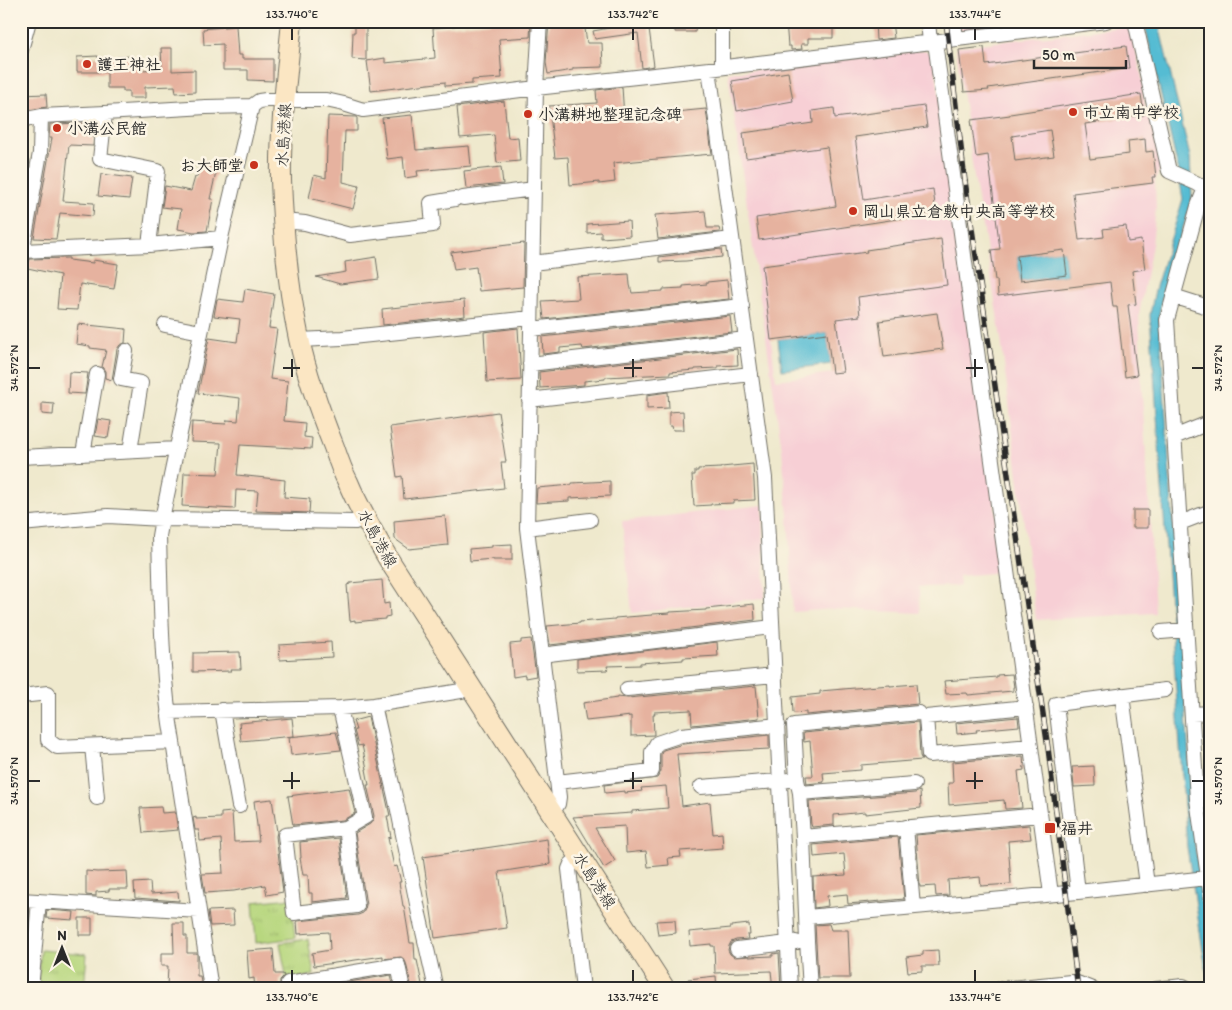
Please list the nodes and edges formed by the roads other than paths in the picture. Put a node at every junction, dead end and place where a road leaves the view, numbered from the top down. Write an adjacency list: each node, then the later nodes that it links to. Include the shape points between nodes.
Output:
1 (28, 21): 11 (street)
2 (292, 21): 14 (main road, 水島港線)
3 (540, 21): 13 (street)
4 (722, 21): 12 (street)
5 (928, 21): 10 (street)
6 (954, 21): 9 (street)
7 (1106, 21): 9 (street)
8 (1135, 21): 19 (street, via 1169,171)
9 (956, 39): 10 (street)
10 (933, 42): 12 (street); 64 (street)
11 (22, 48)
12 (716, 68): 13 (street); 23 (street)
13 (536, 88): 14 (street, via 363,110 326,100); 20 (street)
14 (285, 100): 15 (street, via 259,101); 21 (main road, 水島港線, via 281,179)
15 (252, 106): 16 (street); 22 (street)
16 (105, 113): 17 (street); 24 (street, via 100,159 158,171)
17 (41, 116): 18 (street); 25 (street, via 40,153)
18 (21, 120)
19 (1204, 187): 27 (street)
20 (534, 190): 21 (street, via 431,203 434,225 350,235 305,223); 26 (street)
21 (283, 221): 34 (main road, 水島港線)
22 (221, 238): 24 (street); 32 (street)
23 (732, 239): 26 (street); 28 (street)
24 (149, 245): 25 (street)
25 (22, 255)
26 (532, 262): 30 (street)
27 (1173, 296): 29 (street); 41 (street, via 1167,320)
28 (742, 306): 30 (street); 33 (street)
29 (1211, 308)
30 (531, 323): 34 (street); 36 (street)
31 (165, 325): 32 (street)
32 (201, 332): 42 (street)
33 (746, 339): 36 (street); 38 (street)
34 (299, 340): 47 (main road, 水島港線, via 327,430)
35 (126, 351): 43 (street, via 121,379 141,383)
36 (530, 364): 39 (street)
37 (97, 374): 44 (street)
38 (751, 374): 39 (street); 53 (street, via 765,478)
39 (529, 400): 52 (street)
40 (1211, 422): 41 (street)
41 (1174, 436): 50 (street)
42 (176, 448): 43 (street); 48 (street)
43 (130, 451): 44 (street)
44 (83, 454): 45 (street)
45 (21, 457)
46 (1211, 511): 50 (street)
47 (365, 518): 48 (street, via 355,522); 58 (main road, 水島港線)
48 (162, 519): 51 (street, via 108,516); 67 (street, via 159,536)
49 (590, 520): 52 (street)
50 (1180, 523): 54 (street)
51 (21, 524)
52 (527, 528): 75 (street)
53 (772, 628): 56 (street); 57 (street)
54 (1184, 630): 55 (street); 70 (street)
55 (1164, 631)
56 (549, 654)
57 (775, 675): 59 (street); 71 (street)
58 (472, 688): 63 (street); 81 (main road, 水島港線)
59 (627, 688)
60 (1166, 690): 61 (street)
61 (1122, 695): 88 (street); 89 (street, via 1056,704)
62 (21, 696): 73 (street, via 48,693 48,740 57,747)
63 (374, 705): 65 (street); 103 (street)
64 (1026, 707): 74 (street); 74 (street, via 926,717 929,755)
65 (340, 708): 66 (street); 83 (street, via 365,817)
66 (222, 710): 67 (street); 80 (street)
67 (168, 712): 72 (street)
68 (1211, 712): 70 (street)
69 (919, 713): 76 (street, via 794,725)
70 (1192, 714): 87 (street)
71 (778, 725): 75 (street, via 681,735 657,743 652,752 652,771); 76 (street)
72 (173, 742): 73 (street); 95 (street)
73 (92, 746): 79 (street)
74 (1031, 746): 82 (street)
75 (558, 782): 81 (street, via 558,804)
76 (790, 783): 77 (street); 78 (street); 85 (street); 97 (street)
77 (914, 784)
78 (701, 787)
79 (97, 798)
80 (238, 806)
81 (552, 814): 86 (main road, 水島港線)
82 (1040, 815): 84 (street); 90 (street)
83 (346, 828): 83 (street, via 285,835 294,912 357,906)
84 (906, 828): 85 (street); 94 (street)
85 (803, 837): 96 (street)
86 (580, 857): 104 (street, via 569,869); 105 (main road, 水島港線)
87 (1206, 878): 88 (street); 91 (street)
88 (1147, 885): 89 (street)
89 (1078, 892): 90 (street)
90 (1051, 894): 94 (street)
91 (1211, 898)
92 (21, 900): 93 (street)
93 (40, 901): 95 (street); 99 (street)
94 (913, 906): 96 (street)
95 (199, 912): 100 (street)
96 (807, 917): 97 (street)
97 (796, 942): 98 (street); 106 (street); 107 (street)
98 (737, 949)
99 (31, 989)
100 (211, 989)
101 (289, 989): 102 (street, via 288,983 398,964)
102 (404, 989)
103 (436, 989)
104 (583, 989)
105 (664, 989)
106 (790, 989)
107 (810, 989)
108 (1000, 989): 109 (street, via 1071,982)
109 (1092, 989)
110 (1156, 989): 111 (street, via 1183,986)
111 (1189, 989)

